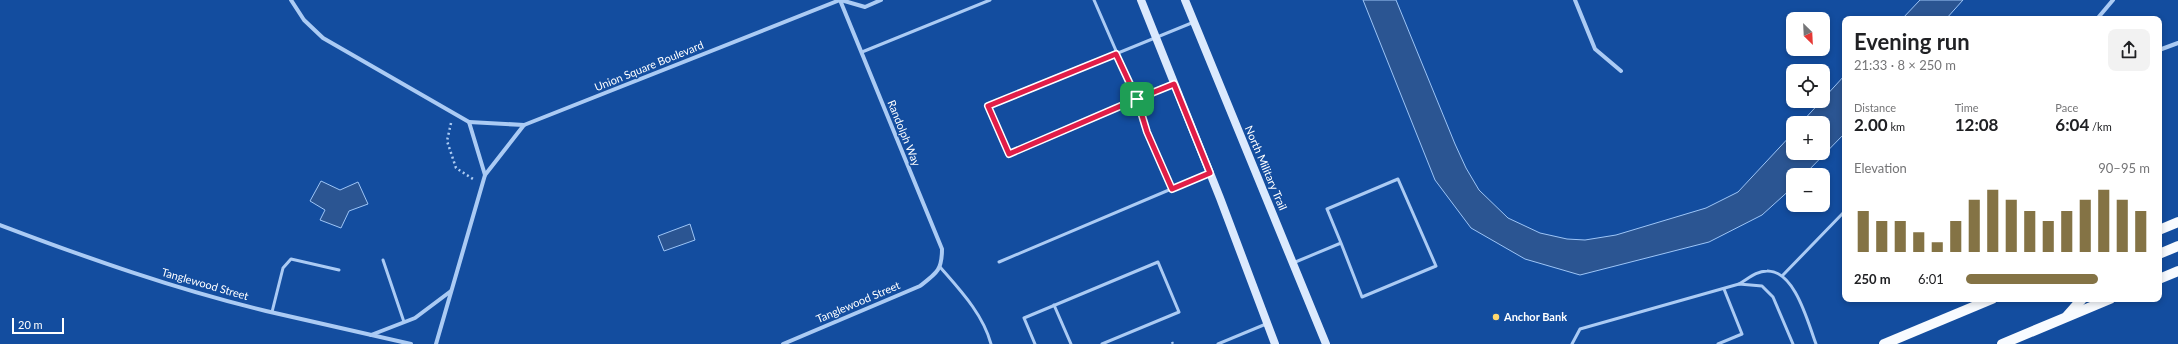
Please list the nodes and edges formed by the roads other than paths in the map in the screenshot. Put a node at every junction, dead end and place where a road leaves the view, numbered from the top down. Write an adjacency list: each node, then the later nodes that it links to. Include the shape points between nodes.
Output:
1 (291, 0): 20 (street, via 304,20 323,38)
2 (840, 0): 3 (street, via 864,7); 15 (street, Randolph Way); 21 (street, Union Square Boulevard)
3 (881, 0)
4 (990, 0): 15 (lane)
5 (1094, 0): 16 (lane)
6 (1141, 0): 12 (main road)
7 (1185, 0): 11 (main road, North Military Trail)
8 (1575, 0): 17 (street, via 1595,49)
9 (2113, 0): 10 (street)
10 (2100, 16)
11 (1194, 22): 12 (lane); 34 (main road, North Military Trail)
12 (1156, 37): 16 (lane); 18 (main road)
13 (2178, 43): 14 (street)
14 (2162, 49)
15 (862, 52): 35 (street, Randolph Way, via 942,249)
16 (1116, 54): 19 (lane); 19 (lane, via 988,106 1009,154)
17 (1621, 70)
18 (1174, 84): 19 (lane); 22 (main road)
19 (1137, 99): 24 (lane, via 1147,132)
20 (469, 122): 21 (street); 23 (street)
21 (524, 125): 23 (street)
22 (1210, 173): 24 (lane); 51 (main road)
23 (485, 175): 43 (street)
24 (1172, 189): 33 (lane)
25 (1842, 215): 39 (lane)
26 (2178, 222): 28 (main road)
27 (0, 226): 48 (street, Tanglewood Street, via 160,281)
28 (2162, 229)
29 (1341, 243): 29 (lane, via 1362,297 1436,266 1398,179 1327,209); 34 (lane)
30 (2178, 246): 31 (main road)
31 (2162, 253)
32 (383, 260): 50 (lane)
33 (999, 262)
34 (1293, 263): 62 (main road, North Military Trail)
35 (940, 267): 38 (street, Randolph Way); 56 (lane, via 961,290 988,330)
36 (339, 270): 48 (lane, via 291,259 283,268)
37 (2178, 271): 40 (main road)
38 (937, 273): 55 (street, Tanglewood Street, via 920,286)
39 (1783, 275): 41 (lane, via 1768,271 1755,274); 66 (lane, via 1792,285)
40 (2162, 278)
41 (1739, 284): 42 (lane); 65 (lane, via 1762,286 1773,297)
42 (1724, 288): 63 (lane, via 1580,329); 64 (lane, via 1742,334)
43 (451, 291): 50 (street, via 415,318); 54 (street)
44 (1985, 302): 67 (main road)
45 (2079, 302): 49 (main road)
46 (2103, 302): 49 (main road)
47 (1054, 305): 57 (lane, via 1024,318); 58 (lane); 59 (lane, via 1158,262 1179,312)
48 (272, 312): 52 (street, Tanglewood Street)
49 (2066, 317): 68 (main road)
50 (404, 322): 52 (street)
51 (1267, 324): 60 (lane); 61 (main road)
52 (371, 335): 53 (street, Tanglewood Street)
53 (411, 344)
54 (436, 344)
55 (783, 344)
56 (991, 344)
57 (1035, 344)
58 (1070, 344)
59 (1102, 344)
60 (1218, 344)
61 (1275, 344)
62 (1326, 344)
63 (1572, 344)
64 (1718, 344)
65 (1793, 344)
66 (1816, 344)
67 (1884, 344)
68 (2002, 344)

